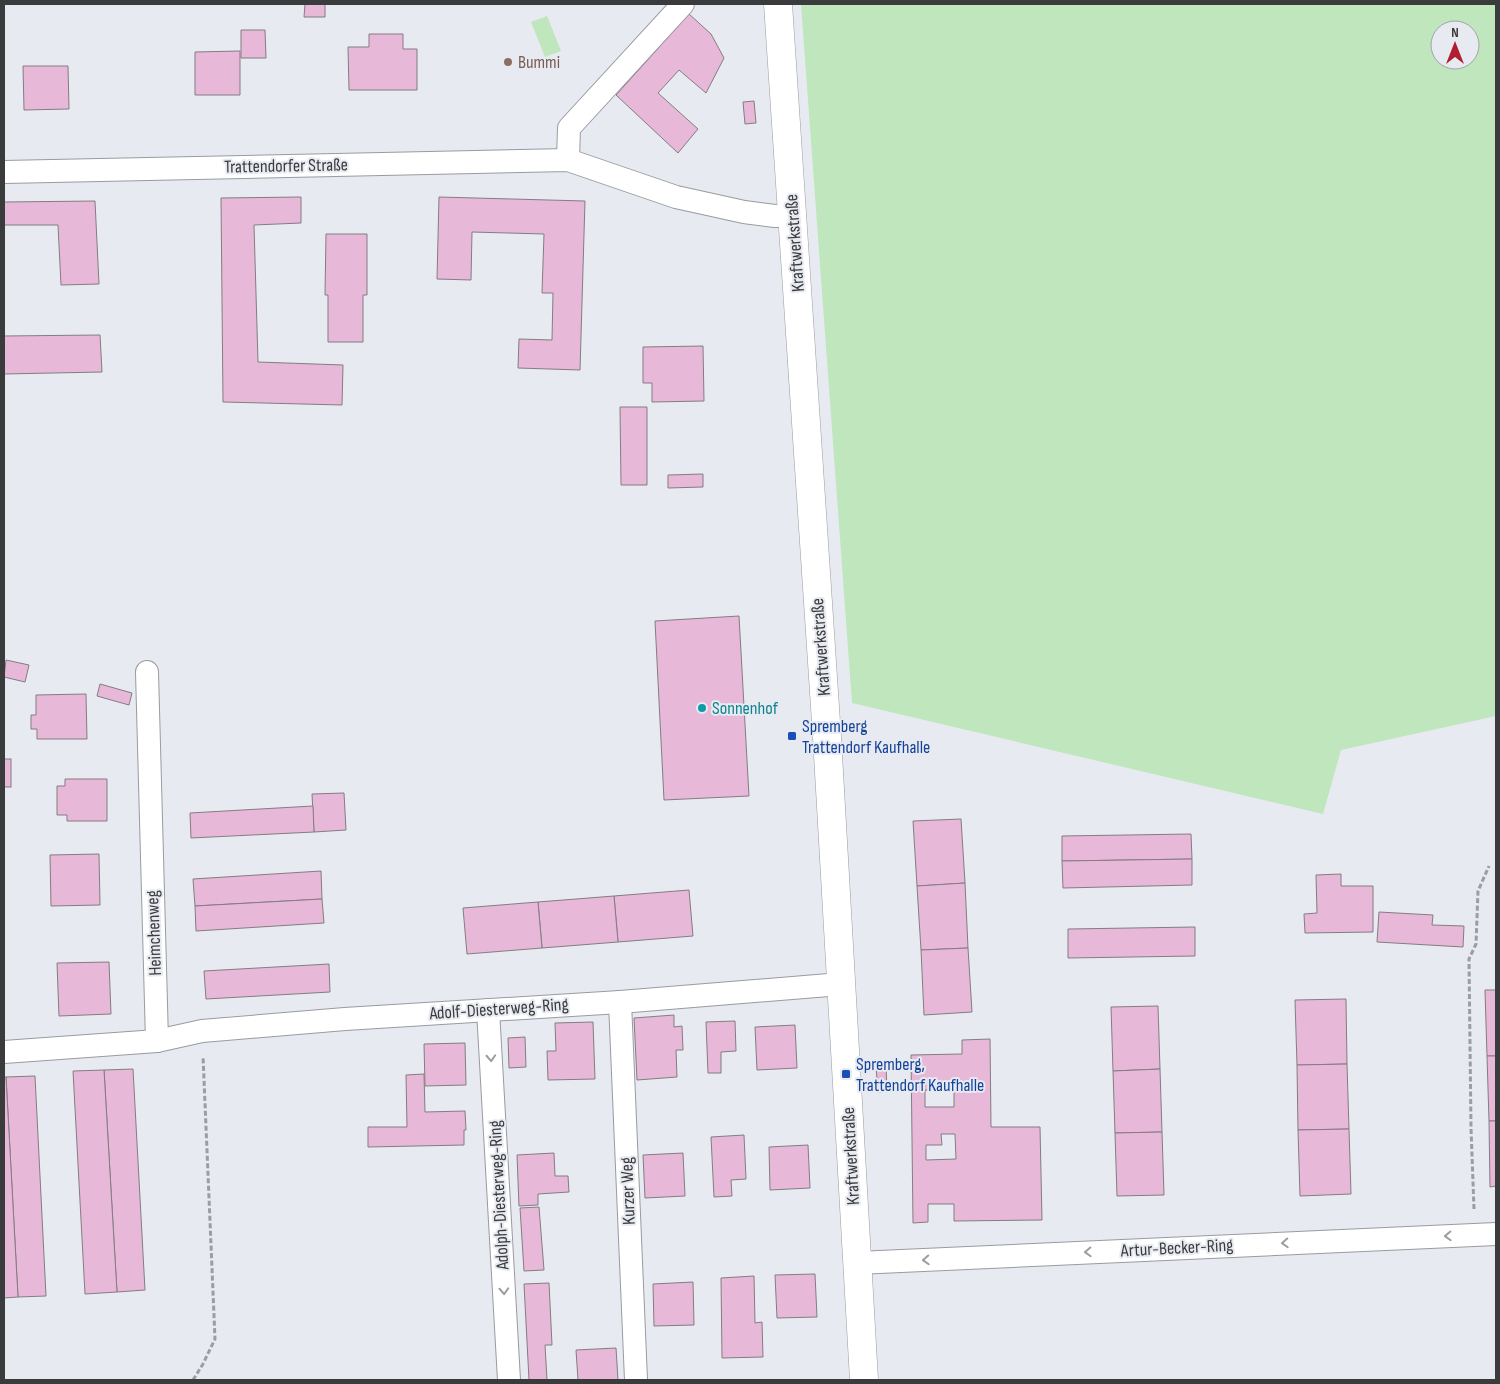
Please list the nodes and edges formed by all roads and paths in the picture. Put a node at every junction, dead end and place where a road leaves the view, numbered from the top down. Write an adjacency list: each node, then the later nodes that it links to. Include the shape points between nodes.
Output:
1 (682, 4): 3 (street, via 569,128)
2 (778, 4): 5 (main road, Kraftwerkstraße)
3 (568, 160): 4 (street, Trattendorfer Straße); 5 (street, Trattendorfer Straße, via 676,197 744,212)
4 (4, 172)
5 (793, 215): 8 (main road, Kraftwerkstraße)
6 (147, 672): 12 (street, Heimchenweg)
7 (1490, 866): 14 (path, via 1478,891 1476,944 1470,959 1471,1128)
8 (841, 984): 9 (street, Adolf-Diesterweg-Ring); 15 (main road, Kraftwerkstraße)
9 (620, 1002): 10 (street, Adolf-Diesterweg-Ring); 18 (street, Kurzer Weg)
10 (488, 1010): 11 (street, Adolf-Diesterweg-Ring); 17 (street, Adolph-Diesterweg-Ring, one-way to 17)
11 (202, 1031): 12 (street, Adolf-Diesterweg-Ring); 16 (path, via 215,1339)
12 (157, 1041): 13 (street)
13 (4, 1052)
14 (1485, 1235): 15 (street, Artur-Becker-Ring, one-way to 15)
15 (857, 1263): 19 (main road, Kraftwerkstraße)
16 (193, 1380)
17 (509, 1380)
18 (636, 1380)
19 (864, 1380)

